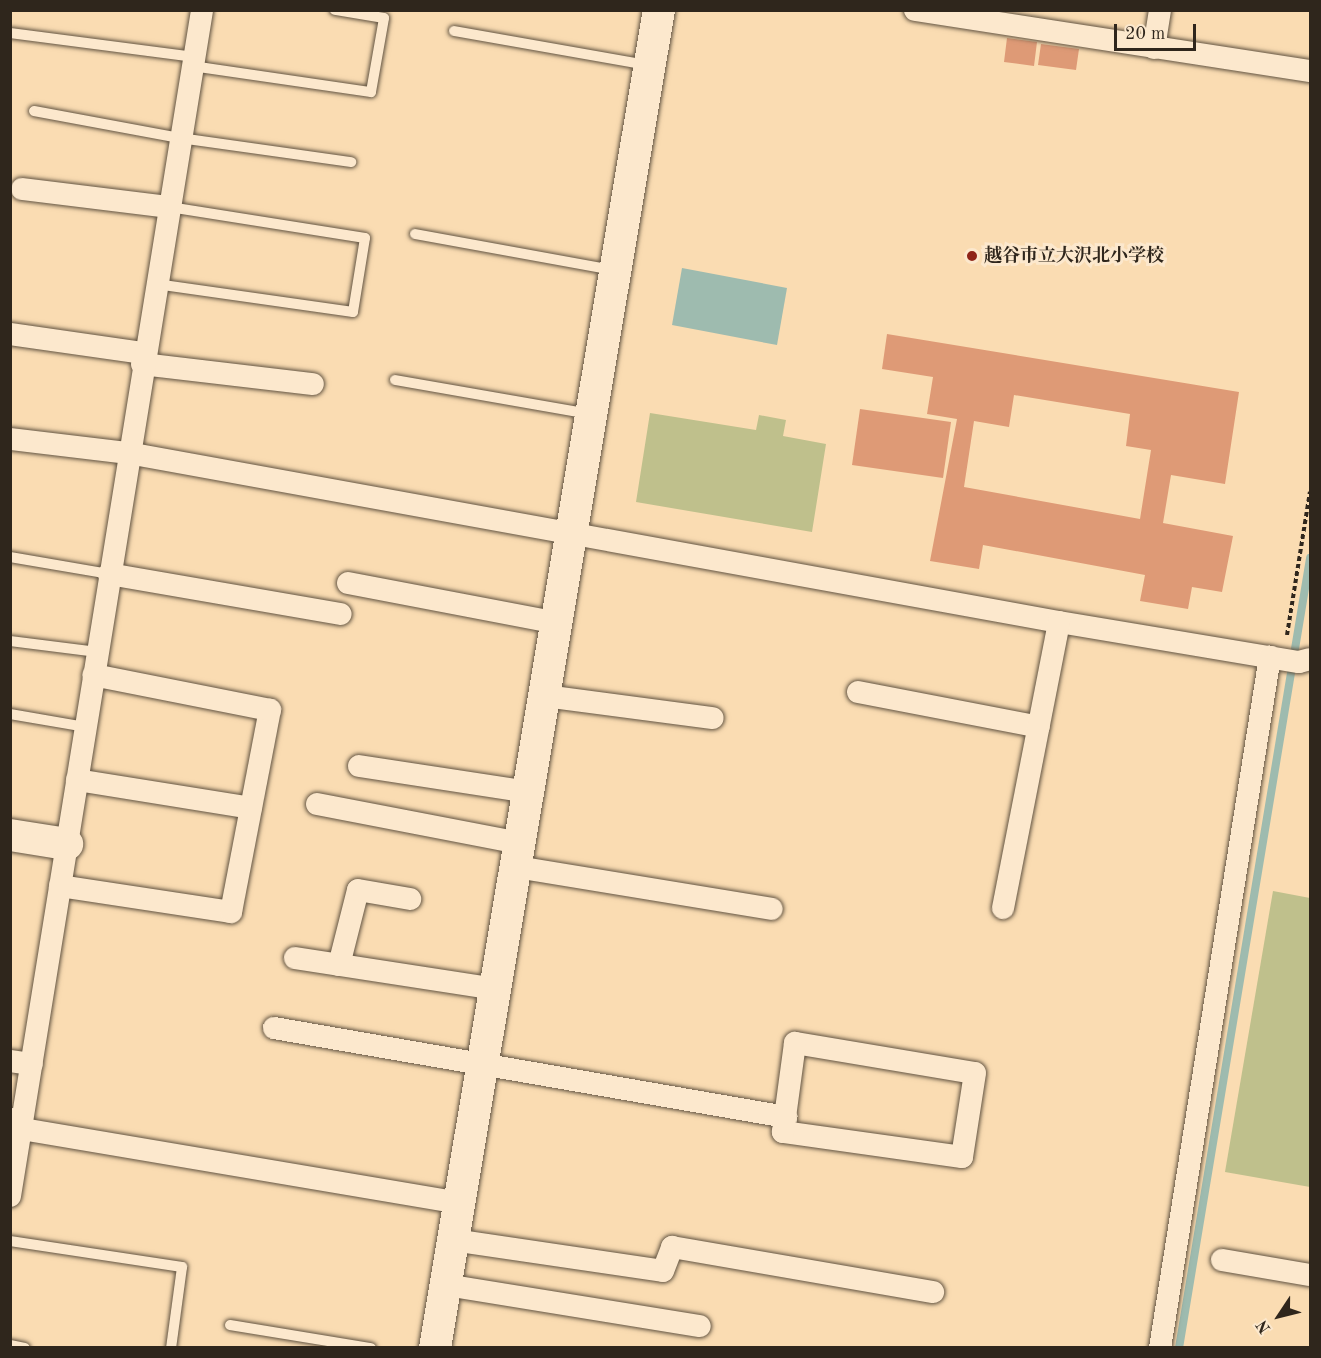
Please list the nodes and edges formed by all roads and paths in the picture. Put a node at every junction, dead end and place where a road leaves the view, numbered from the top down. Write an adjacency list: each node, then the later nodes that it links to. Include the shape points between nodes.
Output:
1 (202, 10): 10 (street)
2 (335, 10): 10 (lane, via 384,18 371,92)
3 (659, 10): 11 (street)
4 (915, 10): 6 (street)
5 (1160, 10): 9 (street)
6 (975, 15): 9 (street)
7 (454, 32): 11 (lane)
8 (10, 33): 10 (lane)
9 (1154, 48): 12 (street)
10 (193, 62): 14 (street)
11 (650, 66): 19 (street)
12 (1311, 71)
13 (34, 111): 14 (lane)
14 (180, 138): 15 (lane); 17 (street)
15 (351, 162)
16 (22, 189): 17 (street)
17 (169, 207): 20 (street); 20 (lane, via 365,238 353,312)
18 (415, 234): 19 (lane)
19 (616, 270): 25 (street)
20 (156, 284): 22 (street)
21 (10, 334): 22 (street)
22 (143, 359): 24 (street); 27 (street)
23 (395, 380): 25 (lane)
24 (314, 384)
25 (592, 414): 29 (street)
26 (10, 439): 27 (street)
27 (128, 453): 29 (street); 31 (street)
28 (1311, 492): 39 (path)
29 (572, 536): 34 (street); 35 (street)
30 (10, 557): 31 (lane)
31 (109, 574): 33 (street); 37 (street)
32 (348, 583): 35 (street)
33 (341, 614)
34 (1059, 622): 39 (street); 46 (street)
35 (557, 623): 42 (street)
36 (10, 642): 37 (lane)
37 (97, 652): 40 (street)
38 (1310, 657): 39 (street, via 1299,662)
39 (1277, 658): 82 (street)
40 (93, 675): 45 (street); 51 (street, via 270,710)
41 (858, 692): 46 (street)
42 (545, 696): 44 (street); 49 (street)
43 (10, 714): 45 (lane)
44 (713, 718)
45 (85, 727): 48 (street)
46 (1039, 727): 57 (street)
47 (359, 766): 49 (street)
48 (77, 780): 51 (street); 53 (street)
49 (528, 792): 54 (street)
50 (317, 804): 54 (street)
51 (251, 808): 55 (street, via 231,912)
52 (10, 835): 53 (street)
53 (67, 844): 55 (street)
54 (518, 855): 58 (street); 61 (street)
55 (60, 886): 63 (street)
56 (410, 899): 60 (street, via 357,890)
57 (1004, 908)
58 (772, 909)
59 (295, 958): 60 (street)
60 (339, 965): 61 (street)
61 (496, 989): 64 (street)
62 (274, 1028): 64 (street)
63 (21, 1062): 66 (street)
64 (483, 1062): 65 (street); 68 (street)
65 (786, 1116): 65 (street, via 795,1043 975,1073 962,1157 783,1132)
66 (16, 1124): 67 (street); 68 (street)
67 (10, 1196)
68 (459, 1203): 69 (street)
69 (453, 1240): 73 (street); 74 (street, via 663,1271 672,1247)
70 (10, 1241): 79 (lane, via 182,1268)
71 (1222, 1260): 72 (street)
72 (1311, 1275)
73 (446, 1285): 76 (street); 81 (street)
74 (933, 1292)
75 (230, 1325): 80 (lane)
76 (700, 1326)
77 (10, 1345): 78 (lane)
78 (25, 1347)
79 (171, 1347)
80 (371, 1347)
81 (435, 1347)
82 (1160, 1347)

